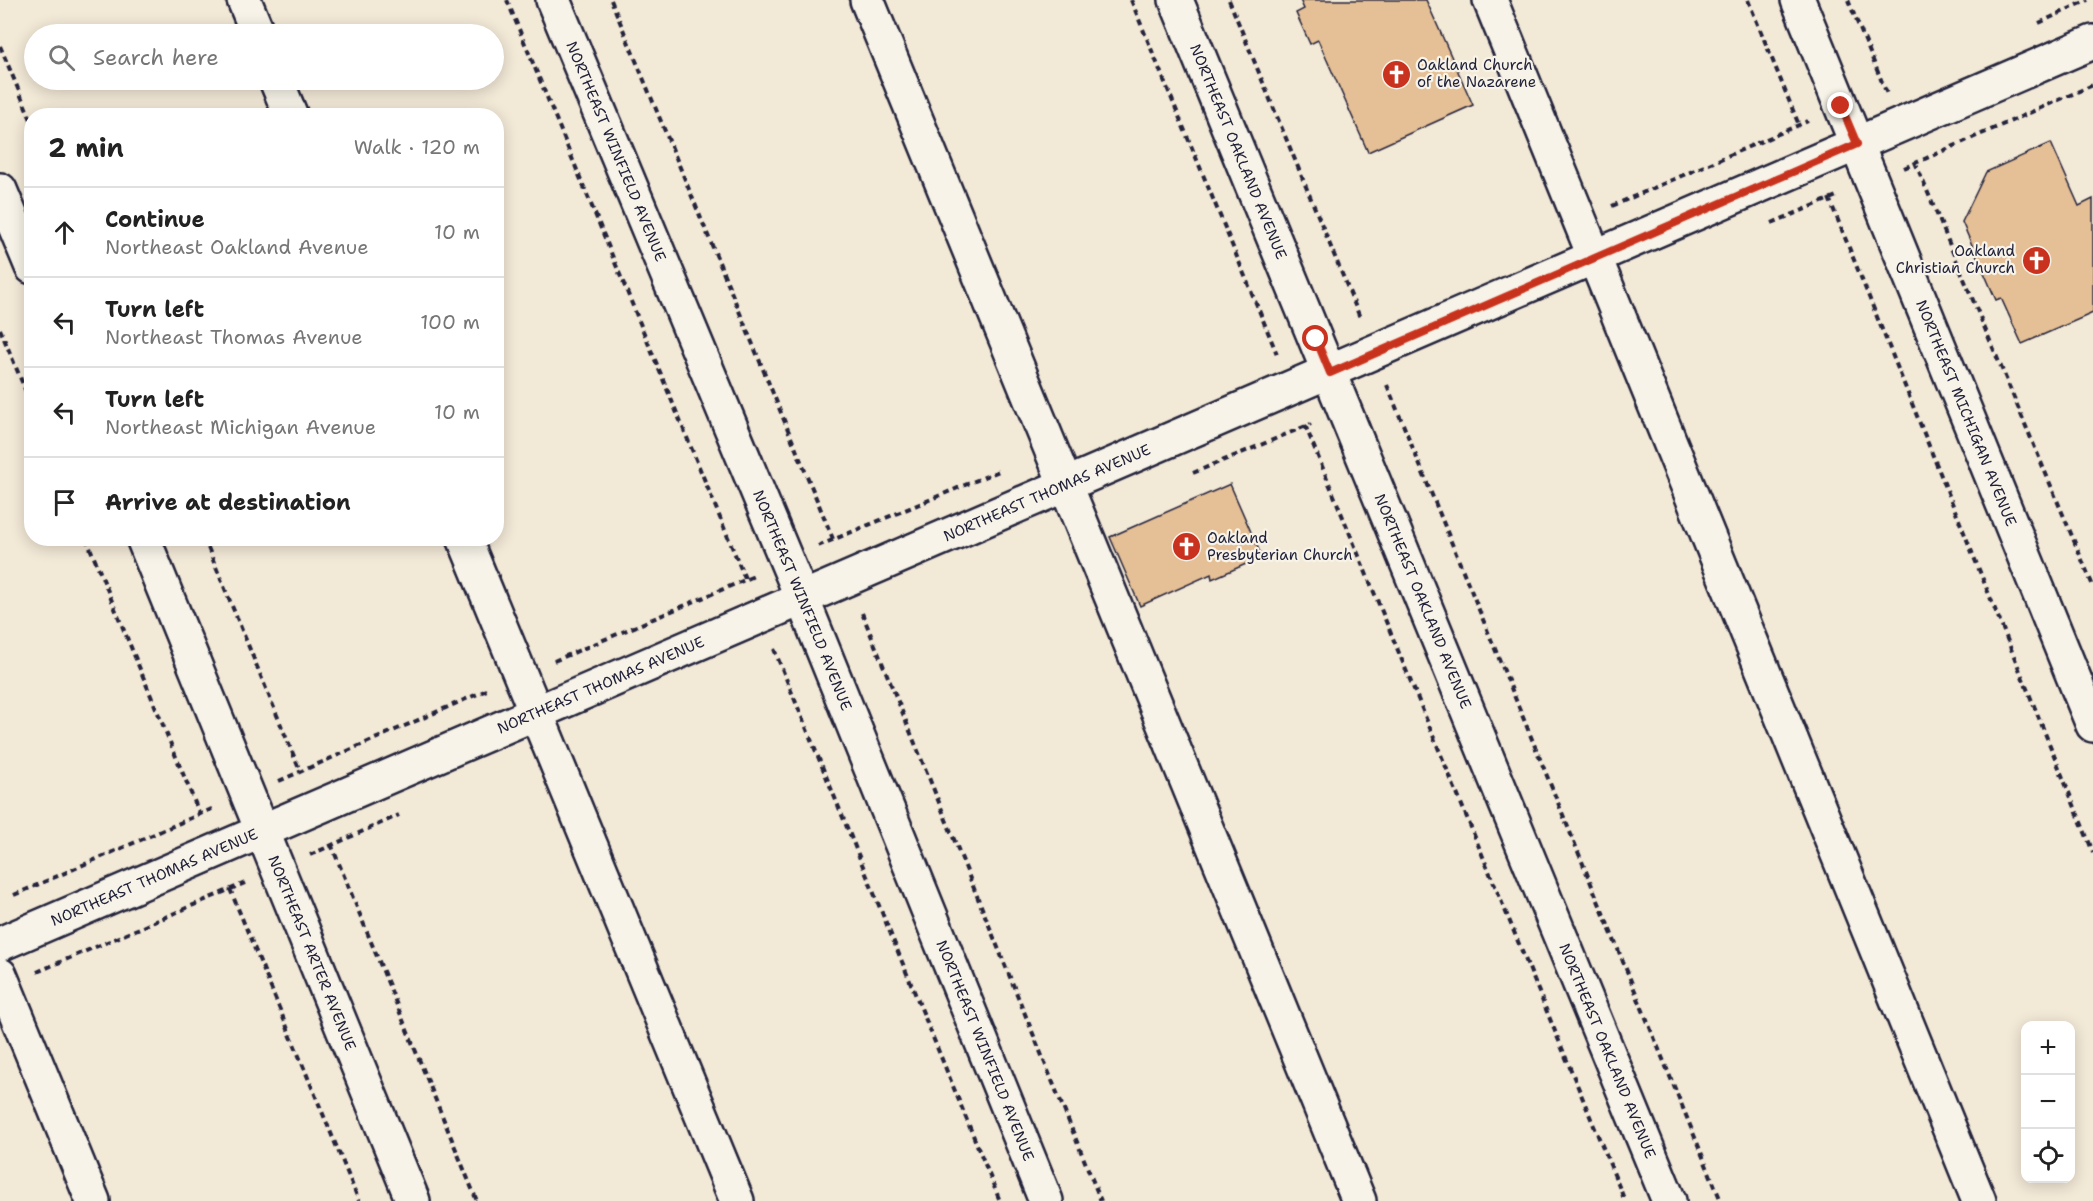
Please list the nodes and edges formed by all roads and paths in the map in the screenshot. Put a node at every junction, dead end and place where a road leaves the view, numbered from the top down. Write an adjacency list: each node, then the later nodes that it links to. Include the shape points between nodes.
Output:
1 (243, 0): 11 (street)
2 (553, 0): 33 (street, NORTHEAST WINFIELD AVENUE)
3 (867, 0): 28 (street)
4 (1131, 0): 27 (path)
5 (1176, 0): 25 (street, NORTHEAST OAKLAND AVENUE)
6 (1229, 0): 24 (path)
7 (1490, 0): 22 (street)
8 (1748, 0): 19 (path)
9 (1798, 0): 18 (street, NORTHEAST MICHIGAN AVENUE)
10 (1848, 0): 17 (path)
11 (254, 24)
12 (2093, 42): 17 (street, NORTHEAST THOMAS AVENUE)
13 (0, 46): 15 (path)
14 (280, 90): 16 (street)
15 (26, 108)
16 (288, 108)
17 (1900, 125): 18 (street, NORTHEAST THOMAS AVENUE); 32 (path)
18 (1857, 144): 19 (street, NORTHEAST THOMAS AVENUE); 35 (street, NORTHEAST MICHIGAN AVENUE)
19 (1814, 163): 22 (street, NORTHEAST THOMAS AVENUE); 38 (path)
20 (0, 190): 21 (street)
21 (24, 248)
22 (1595, 258): 24 (street, NORTHEAST THOMAS AVENUE); 50 (street)
23 (0, 329): 26 (path)
24 (1375, 354): 25 (street, NORTHEAST THOMAS AVENUE); 49 (path)
25 (1330, 373): 27 (street, NORTHEAST THOMAS AVENUE); 48 (street, NORTHEAST OAKLAND AVENUE)
26 (24, 387)
27 (1289, 390): 28 (street, NORTHEAST THOMAS AVENUE); 47 (path)
28 (1067, 484): 33 (street, NORTHEAST THOMAS AVENUE); 46 (street)
29 (146, 546): 37 (street, NORTHEAST ARTER AVENUE)
30 (207, 546): 36 (path)
31 (467, 546): 34 (street)
32 (2093, 586)
33 (801, 598): 34 (street, NORTHEAST THOMAS AVENUE); 45 (street, NORTHEAST WINFIELD AVENUE)
34 (535, 711): 36 (street, NORTHEAST THOMAS AVENUE); 44 (street)
35 (2093, 725)
36 (315, 806): 37 (street, NORTHEAST THOMAS AVENUE); 43 (path)
37 (263, 829): 39 (street, NORTHEAST THOMAS AVENUE); 42 (street, NORTHEAST ARTER AVENUE)
38 (2093, 852)
39 (0, 944)
40 (0, 975): 41 (street)
41 (93, 1201)
42 (413, 1201)
43 (477, 1201)
44 (737, 1201)
45 (1046, 1201)
46 (1359, 1201)
47 (1625, 1201)
48 (1669, 1201)
49 (1721, 1201)
50 (1978, 1201)

